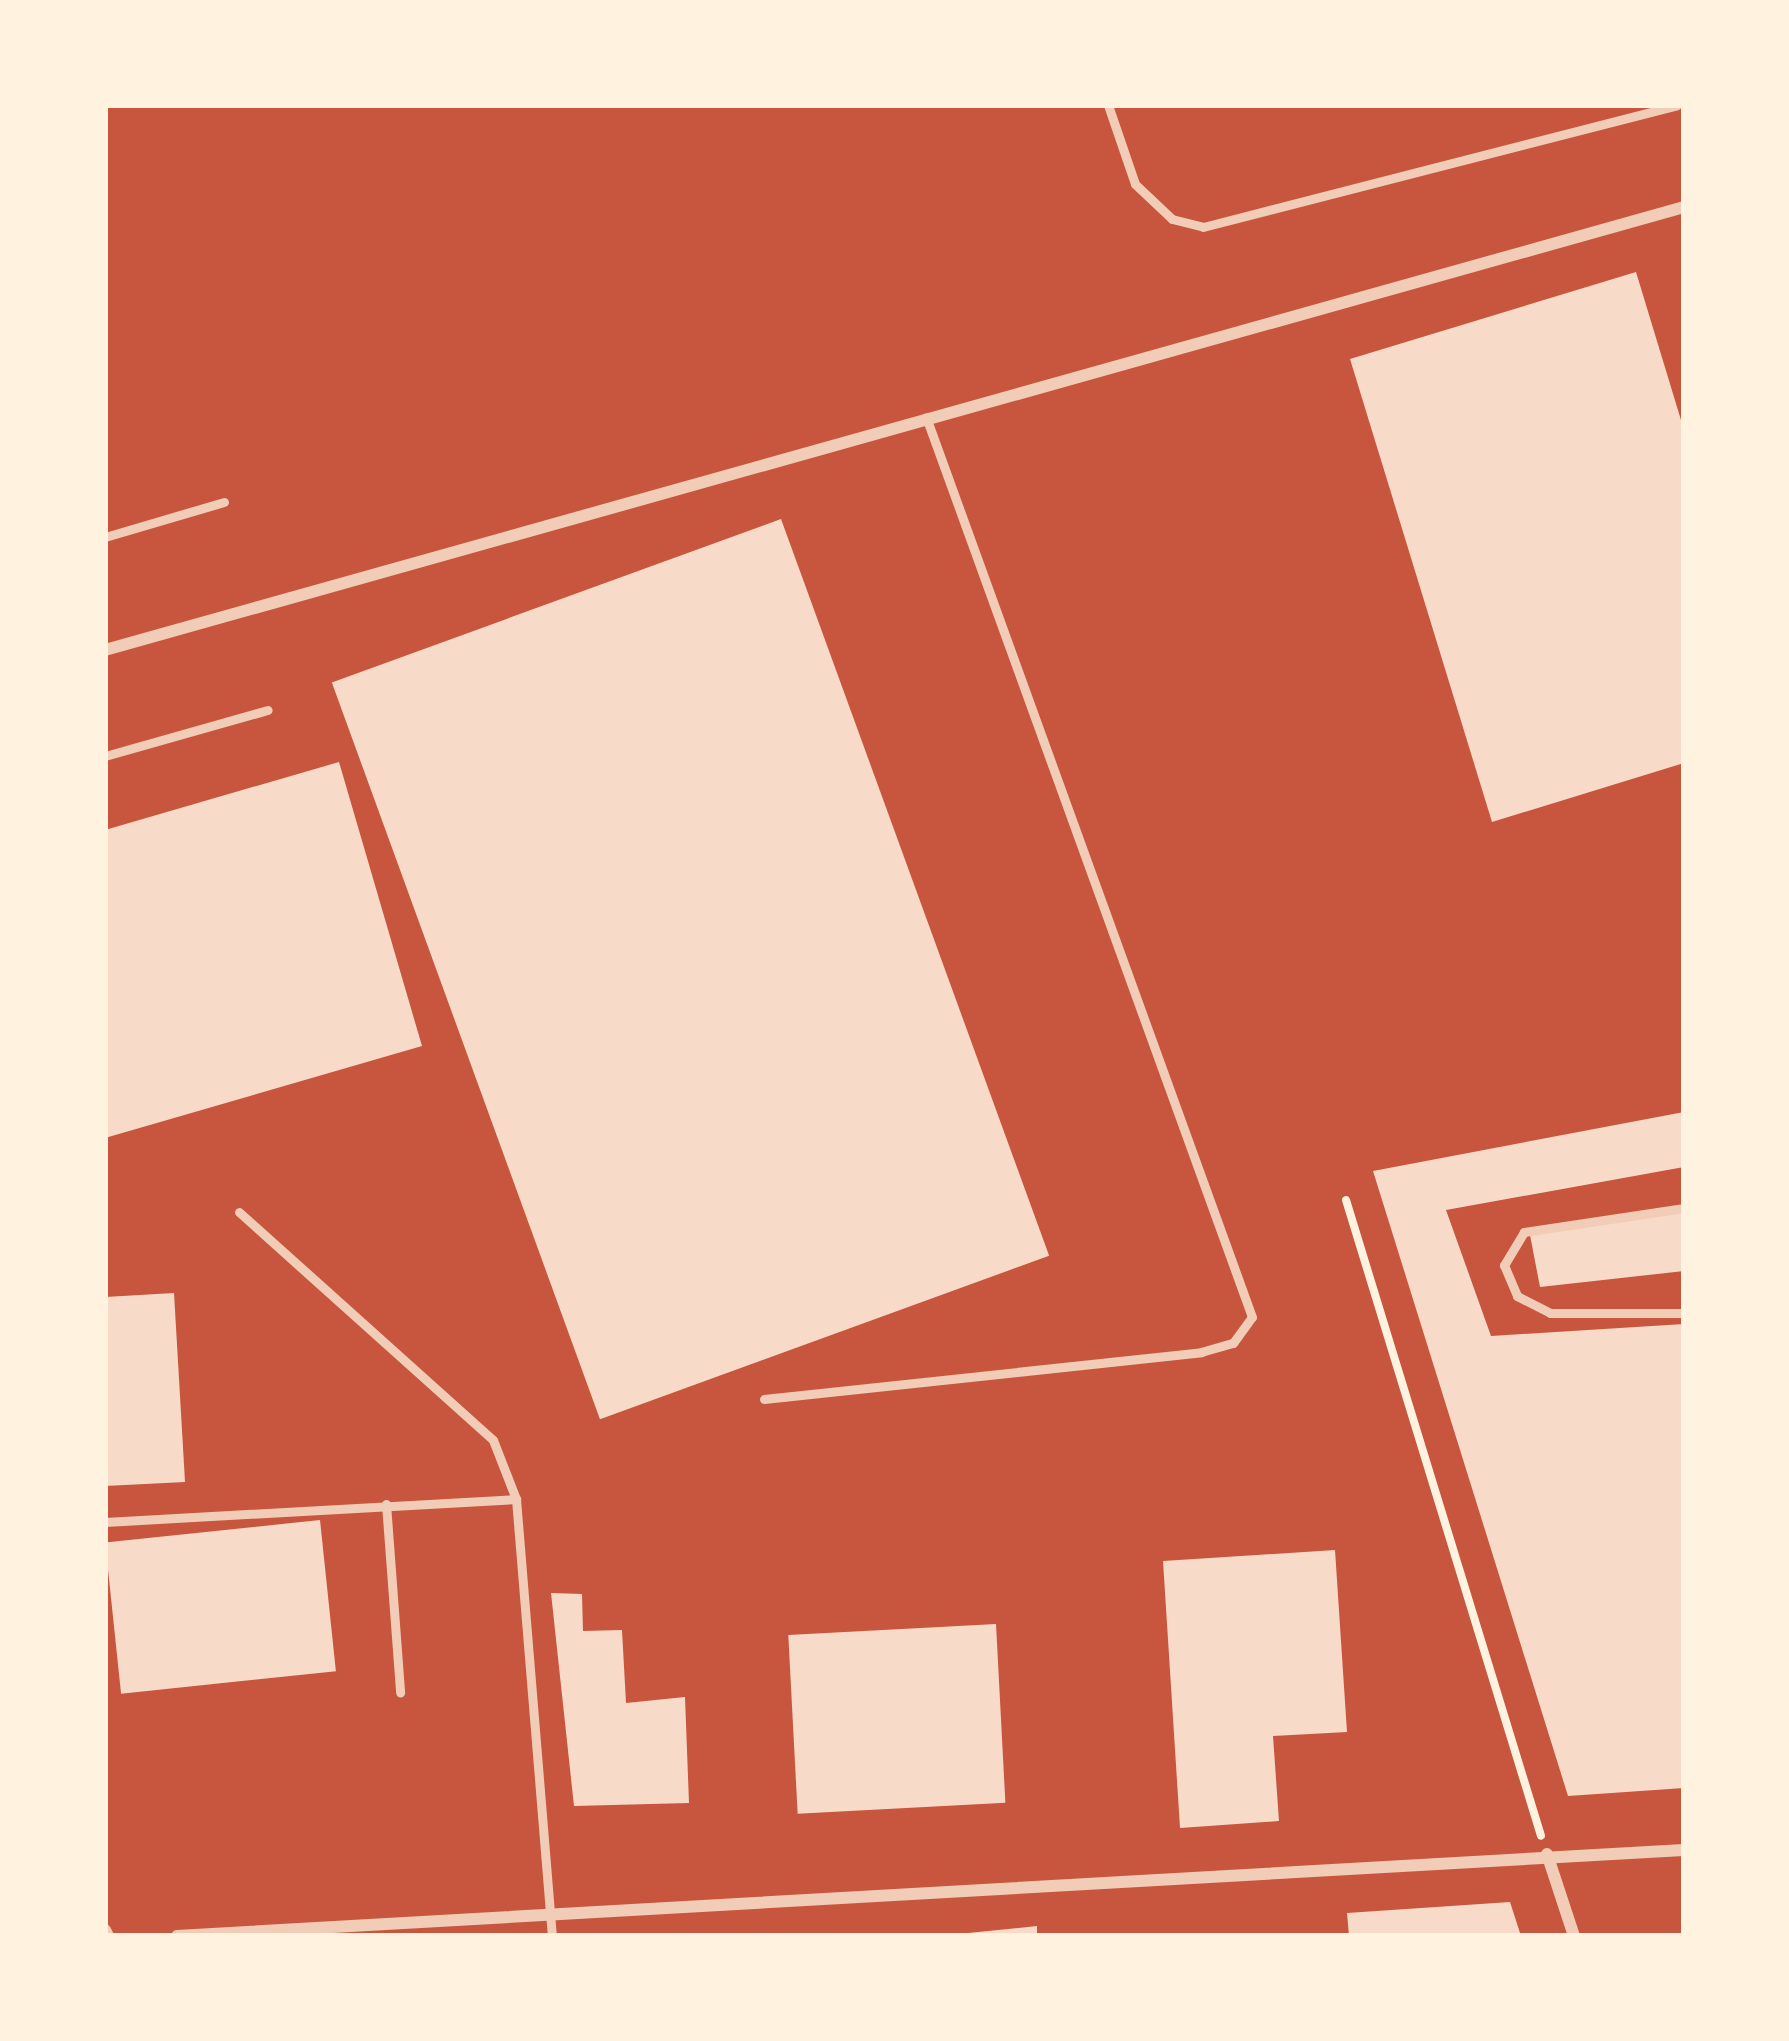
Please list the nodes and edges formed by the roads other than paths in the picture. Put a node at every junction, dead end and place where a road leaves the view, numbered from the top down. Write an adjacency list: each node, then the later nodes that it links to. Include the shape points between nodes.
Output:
1 (1108, 105): 2 (lane, via 1135,184 1172,218 1204,227)
2 (1677, 105)
3 (1684, 207): 4 (street)
4 (926, 417): 7 (street); 13 (lane, via 1252,1317 1232,1343 1201,1352)
5 (224, 502): 6 (lane)
6 (105, 537)
7 (105, 650)
8 (268, 710): 9 (lane)
9 (105, 756)
10 (1684, 1208): 12 (lane, via 1524,1232 1504,1265 1517,1296 1550,1313)
11 (239, 1212): 14 (lane, via 493,1441)
12 (1684, 1312)
13 (764, 1399)
14 (515, 1499): 15 (lane); 20 (lane)
15 (386, 1504): 16 (lane); 17 (lane)
16 (105, 1522)
17 (400, 1692)
18 (1684, 1850): 19 (street)
19 (1546, 1854): 20 (street); 23 (street)
20 (550, 1916): 21 (street); 22 (lane)
21 (177, 1936)
22 (552, 1936)
23 (1574, 1936)

